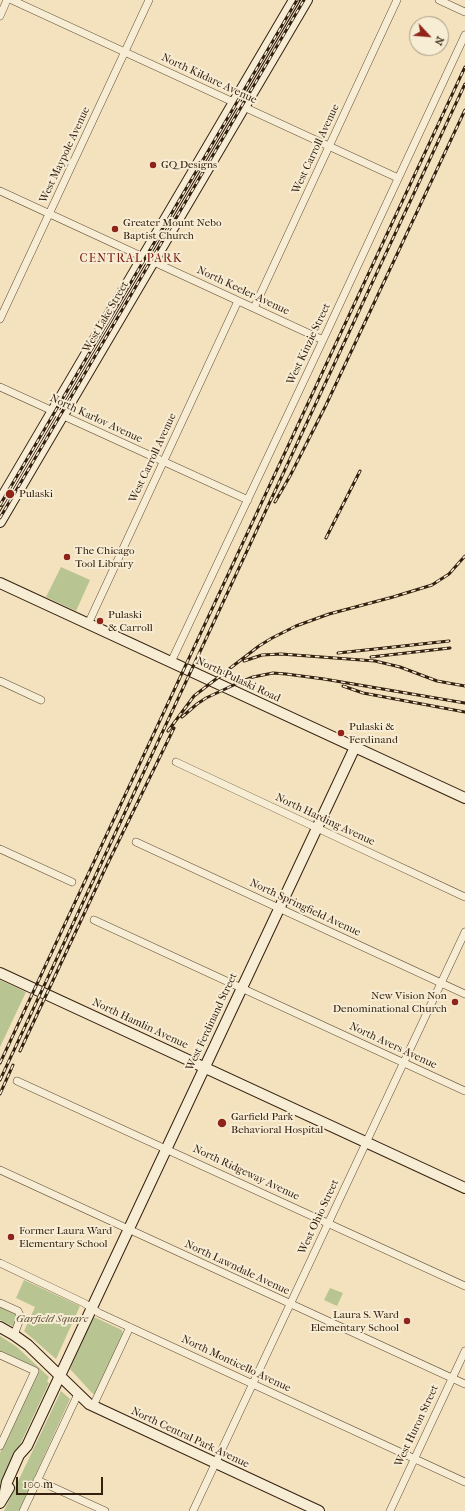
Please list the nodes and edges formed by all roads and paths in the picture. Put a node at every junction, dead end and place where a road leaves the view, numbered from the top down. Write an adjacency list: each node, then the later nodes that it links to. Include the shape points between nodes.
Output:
1 (7, 0): 10 (street)
2 (12, 0): 12 (street, North Kildare Avenue)
3 (149, 0): 12 (street, West Maypole Avenue)
4 (294, 0): 13 (street, West Lake Street)
5 (300, 0): 13 (street, West Lake Street)
6 (307, 0): 13 (street, West Lake Street)
7 (397, 0): 14 (street, West Carroll Avenue)
8 (439, 0): 9 (street)
9 (465, 12)
10 (0, 16)
11 (465, 34): 15 (street, West Kinzie Street)
12 (125, 52): 13 (street, North Kildare Avenue); 17 (street, West Maypole Avenue)
13 (239, 105): 14 (street, North Kildare Avenue); 18 (street, West Lake Street)
14 (329, 146): 15 (street, North Kildare Avenue); 20 (street, West Carroll Avenue)
15 (398, 178): 22 (street, West Kinzie Street)
16 (0, 191): 17 (street, North Keeler Avenue)
17 (49, 214): 18 (street, North Keeler Avenue); 21 (street, West Maypole Avenue)
18 (148, 259): 19 (street, North Keeler Avenue); 24 (street, West Lake Street)
19 (238, 301): 20 (street, North Keeler Avenue); 25 (street, West Carroll Avenue)
20 (254, 308): 22 (street, North Keeler Avenue)
21 (0, 319)
22 (323, 340): 26 (street, West Kinzie Street)
23 (0, 387): 24 (street, North Karlov Avenue)
24 (58, 413): 25 (street, North Karlov Avenue); 27 (street, West Lake Street); 28 (street, West Lake Street); 29 (street, West Lake Street)
25 (163, 462): 26 (street, North Karlov Avenue); 31 (street, West Carroll Avenue)
26 (248, 500): 32 (street, West Kinzie Street)
27 (0, 501)
28 (0, 512)
29 (0, 522)
30 (0, 583): 31 (street, North Pulaski Road)
31 (88, 624): 32 (street, North Pulaski Road)
32 (171, 662): 35 (street, North Pulaski Road)
33 (0, 681): 34 (street)
34 (42, 700)
35 (355, 747): 37 (street, North Pulaski Road); 38 (street, West Ferdinand Street)
36 (176, 762): 38 (street, North Harding Avenue)
37 (465, 798)
38 (317, 828): 42 (street, North Harding Avenue); 43 (street, West Ferdinand Street)
39 (136, 842): 43 (street, North Springfield Avenue)
40 (0, 849): 41 (street)
41 (72, 882)
42 (465, 897)
43 (279, 908): 47 (street, North Springfield Avenue); 48 (street, West Ferdinand Street)
44 (94, 920): 48 (street, North Avers Avenue)
45 (465, 932): 47 (street, West Ohio Street)
46 (0, 973): 51 (street, North Hamlin Avenue)
47 (441, 982): 49 (street, North Springfield Avenue); 50 (street, West Ohio Street)
48 (241, 988): 50 (street, North Avers Avenue); 51 (street, West Ferdinand Street)
49 (465, 994)
50 (404, 1063): 53 (street, North Avers Avenue); 54 (street, West Ohio Street)
51 (204, 1067): 54 (street, North Hamlin Avenue); 55 (street, West Ferdinand Street)
52 (17, 1081): 55 (street, North Ridgeway Avenue)
53 (465, 1091)
54 (366, 1142): 57 (street, North Hamlin Avenue); 58 (street, West Ohio Street)
55 (166, 1148): 58 (street, North Ridgeway Avenue); 59 (street, West Ferdinand Street)
56 (0, 1170): 59 (street, North Lawndale Avenue)
57 (465, 1188)
58 (328, 1223): 61 (street, North Ridgeway Avenue); 63 (street, West Ohio Street)
59 (127, 1229): 63 (street, North Lawndale Avenue); 64 (street, West Ferdinand Street)
60 (0, 1263): 64 (street, North Monticello Avenue)
61 (465, 1286)
62 (0, 1303): 67 (street, via 20,1314)
63 (290, 1304): 71 (street, North Lawndale Avenue); 72 (street, West Ohio Street)
64 (91, 1307): 66 (street, North Monticello Avenue); 70 (street, West Ferdinand Street)
65 (0, 1327): 67 (street, North Central Park Avenue)
66 (130, 1327): 72 (street, North Monticello Avenue); 75 (street)
67 (14, 1335): 70 (street, North Central Park Avenue)
68 (465, 1351): 71 (street, West Huron Street)
69 (0, 1355): 76 (street, via 35,1372)
70 (59, 1375): 74 (street, North Central Park Avenue); 81 (street, West Ferdinand Street, via 26,1446 25,1457)
71 (452, 1378): 73 (street, North Lawndale Avenue); 77 (street, West Huron Street)
72 (253, 1384): 77 (street, North Monticello Avenue); 78 (street, West Ohio Street)
73 (465, 1384)
74 (78, 1394): 75 (street, North Central Park Avenue); 79 (street)
75 (93, 1406): 78 (street, North Central Park Avenue)
76 (0, 1446)
77 (414, 1458): 80 (street, North Monticello Avenue); 86 (street, West Huron Street)
78 (216, 1463): 84 (street, West Ohio Street); 85 (street, North Central Park Avenue)
79 (37, 1480): 82 (street); 83 (street)
80 (465, 1482)
81 (0, 1503)
82 (23, 1511)
83 (105, 1511)
84 (193, 1511)
85 (319, 1511)
86 (390, 1511)

